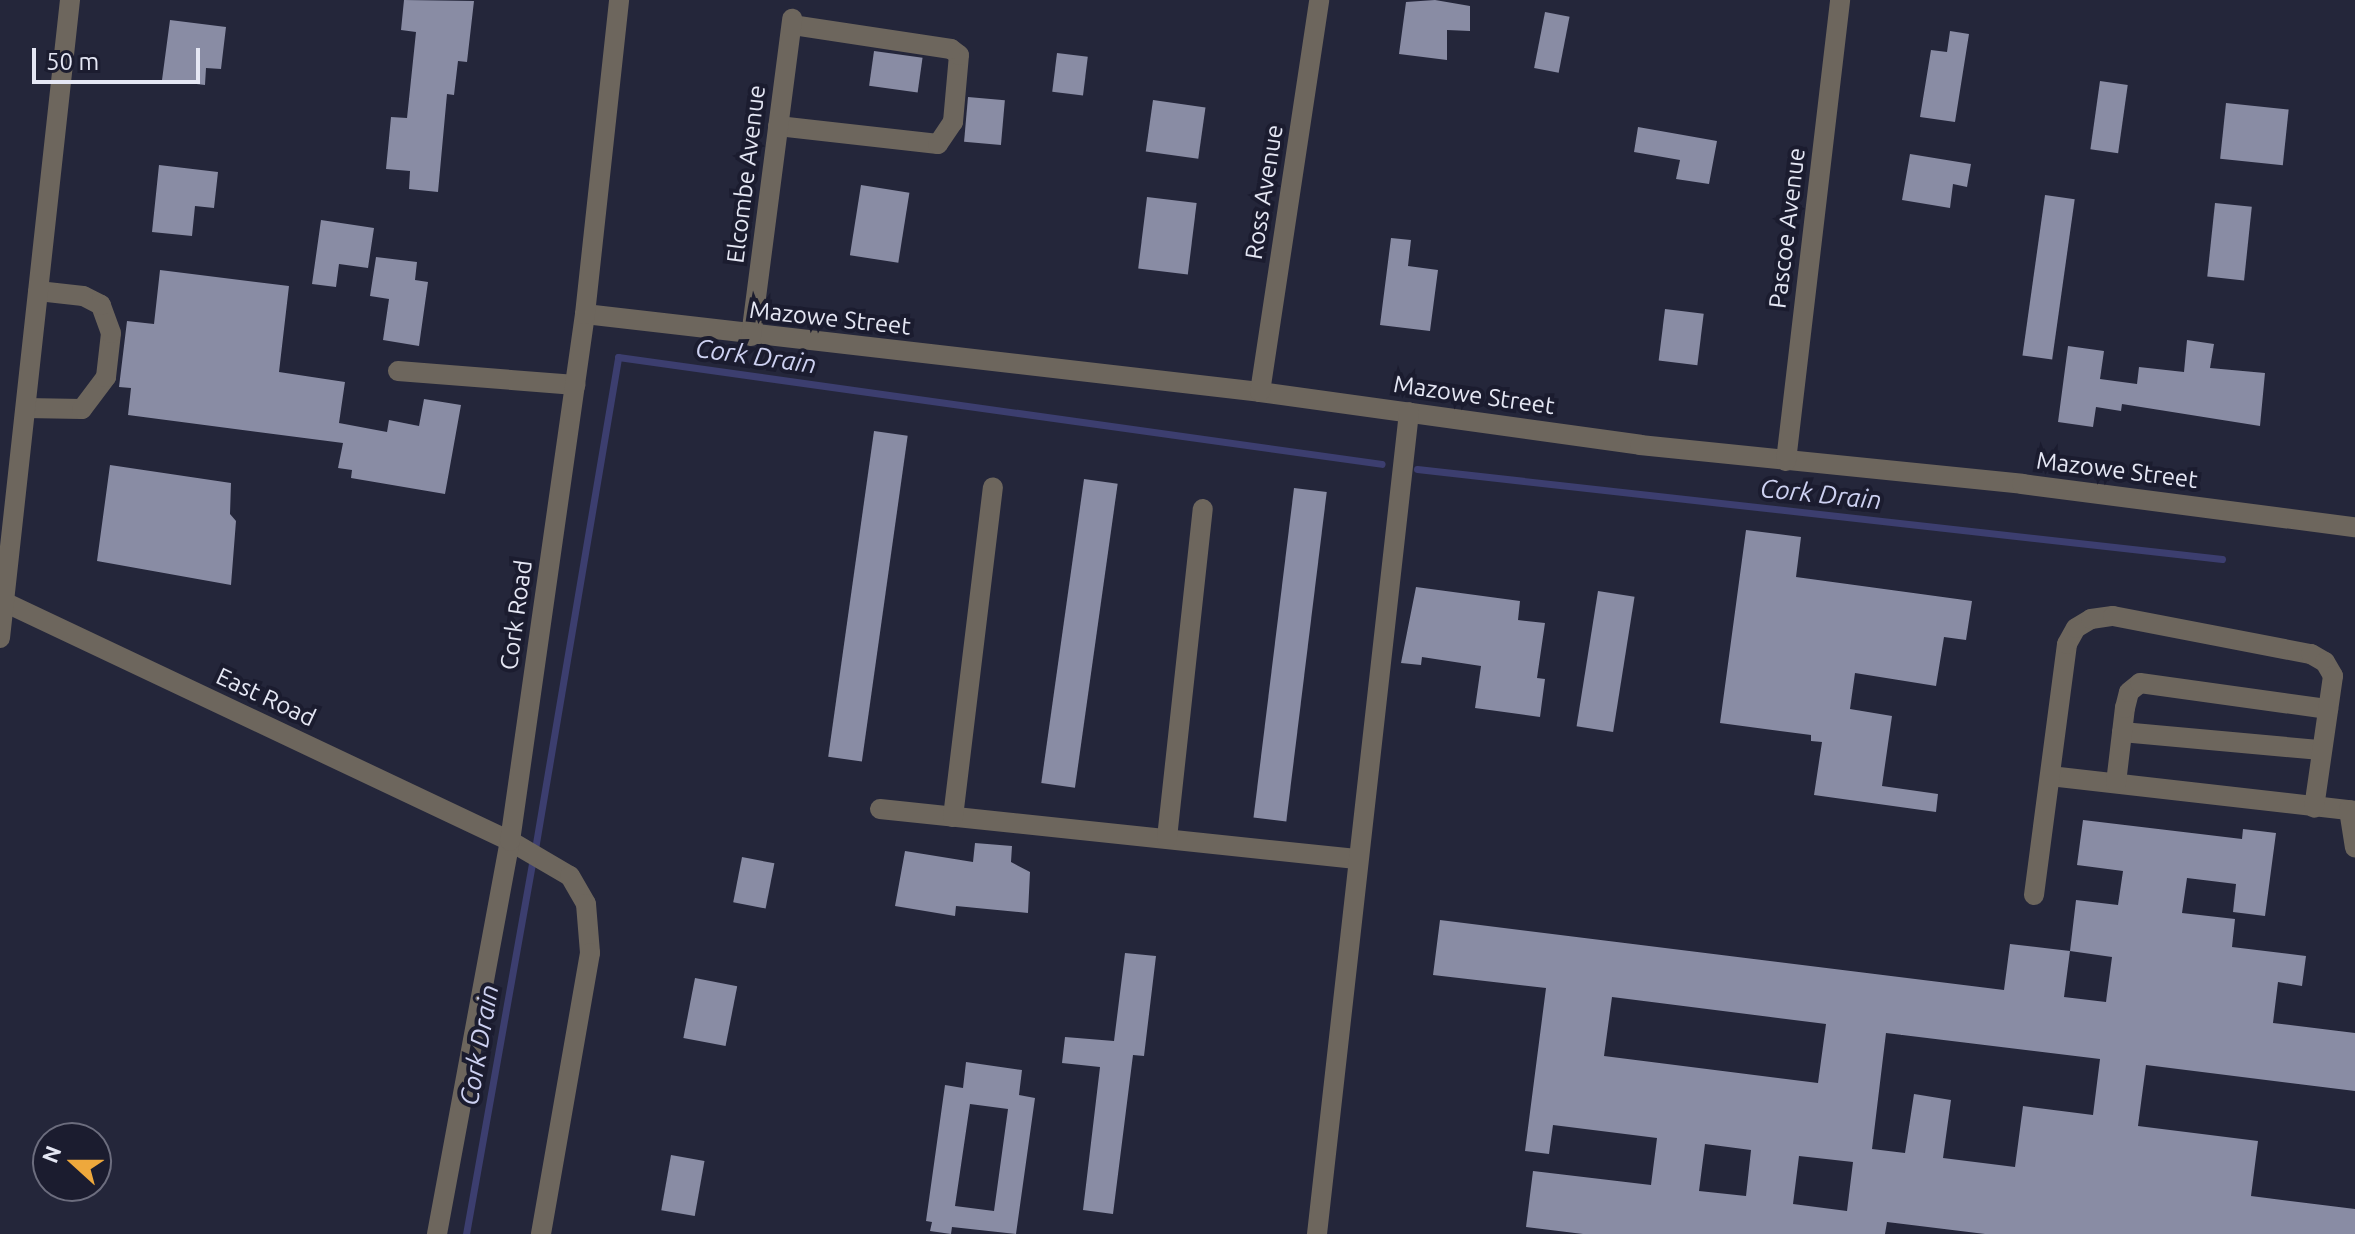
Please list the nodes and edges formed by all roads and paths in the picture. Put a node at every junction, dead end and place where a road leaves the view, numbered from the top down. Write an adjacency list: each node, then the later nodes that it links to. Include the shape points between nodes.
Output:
1 (70, 0): 6 (street)
2 (619, 0): 7 (street, Cork Road)
3 (1319, 0): 11 (street, Ross Avenue)
4 (1840, 0): 14 (street, Pascoe Avenue)
5 (778, 126): 5 (street, Elcombe Avenue, via 792,22 951,49 959,55 953,122 938,144); 8 (street, Elcombe Avenue)
6 (38, 291): 12 (street); 12 (street, via 83,296 101,305 111,333 106,377 82,409)
7 (585, 314): 8 (street, Mazowe Street); 10 (street, Cork Road)
8 (751, 336): 11 (street, Mazowe Street)
9 (398, 371): 10 (street)
10 (575, 385): 30 (street, Cork Road)
11 (1260, 392): 13 (street, Mazowe Street)
12 (26, 408): 18 (street)
13 (1409, 412): 14 (street, Mazowe Street); 32 (street)
14 (1786, 461): 17 (street, Mazowe Street, via 2022,484)
15 (993, 487): 28 (street)
16 (1203, 509): 29 (street)
17 (2355, 527)
18 (3, 602): 19 (street); 30 (street, East Road)
19 (0, 638)
20 (2328, 709): 21 (street, via 2140,683 2129,692); 22 (street); 23 (street, via 2333,676 2311,654 2113,616 2091,619 2076,628 2067,644)
21 (2122, 732): 22 (street); 24 (street)
22 (2321, 750): 25 (street)
23 (2050, 776): 24 (street); 33 (street)
24 (2116, 783): 25 (street)
25 (2314, 808): 27 (street)
26 (880, 809): 28 (street)
27 (2352, 810): 31 (street)
28 (953, 817): 29 (street)
29 (1167, 838): 32 (street)
30 (510, 841): 34 (street, Cork Road); 35 (street, East Road, via 570,876 586,904 591,930)
31 (2355, 848)
32 (1356, 859): 36 (street)
33 (2034, 895)
34 (437, 1234)
35 (541, 1234)
36 (1317, 1234)

